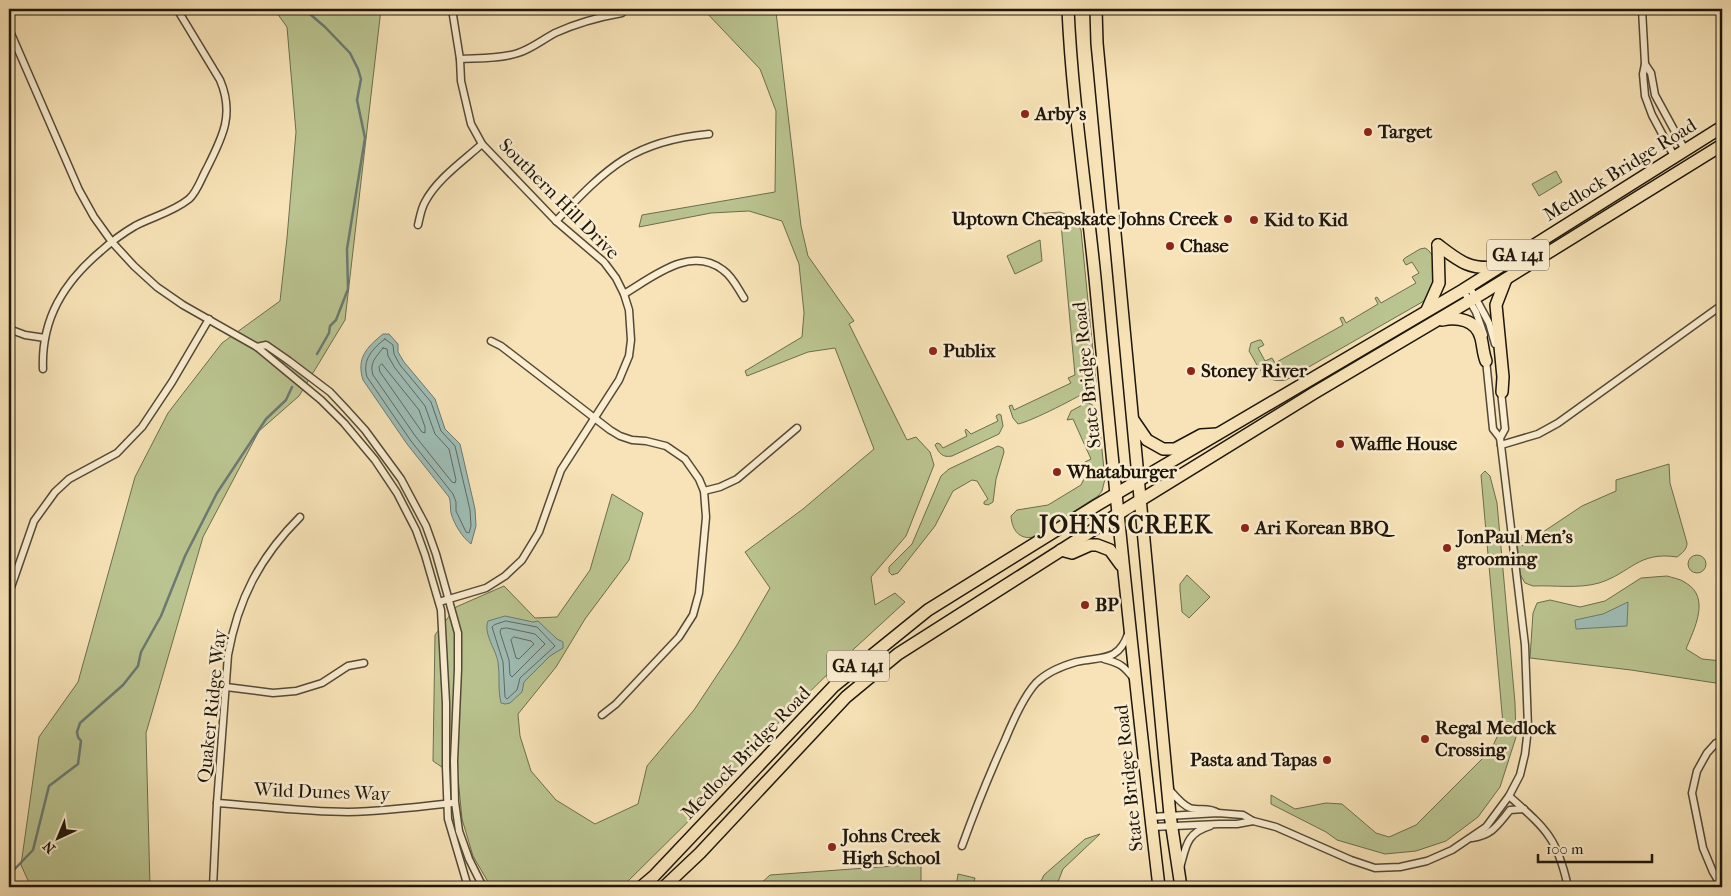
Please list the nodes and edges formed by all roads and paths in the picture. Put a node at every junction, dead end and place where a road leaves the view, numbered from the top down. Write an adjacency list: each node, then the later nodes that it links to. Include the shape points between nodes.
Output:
1 (177, 9): 19 (street, via 220,80 226,99 227,121 221,140 190,198)
2 (452, 9): 9 (street, Southern Hill Drive)
3 (1068, 9): 45 (highway, State Bridge Road, via 1070,60 1088,204)
4 (1096, 9): 38 (highway, State Bridge Road)
5 (1642, 9): 10 (street)
6 (622, 13): 9 (street, via 575,24 516,54)
7 (9, 29): 8 (street)
8 (11, 39): 19 (street, via 79,190)
9 (460, 59): 13 (street, Southern Hill Drive, via 460,81 471,124)
10 (1645, 64): 15 (street, via 1651,73 1655,95); 16 (street, via 1645,96)
11 (1722, 126): 15 (highway, Medlock Bridge Road / GA 141)
12 (709, 134): 17 (street, via 665,141 626,158 597,179)
13 (482, 144): 17 (street, Southern Hill Drive); 18 (street, via 432,191)
14 (1722, 145): 21 (highway, Medlock Bridge Road / GA 141)
15 (1685, 150): 16 (highway, Medlock Bridge Road / GA 141)
16 (1674, 156): 20 (highway, Medlock Bridge Road / GA 141)
17 (556, 222): 23 (street, Southern Hill Drive, via 604,262)
18 (418, 225)
19 (112, 242): 28 (street, via 157,287); 31 (street, via 83,266 67,285 53,311)
20 (1499, 267): 22 (highway, Medlock Bridge Road / GA 141); 27 (highway, via 1475,268 1459,261 1438,245 1440,283)
21 (1506, 279): 25 (highway, Medlock Bridge Road / GA 141); 36 (highway, via 1496,305)
22 (1466, 288): 25 (street); 27 (highway, Medlock Bridge Road / GA 141)
23 (624, 294): 24 (street, via 673,265 696,260 724,270); 37 (street, Southern Hill Drive, via 631,324 629,356 619,380)
24 (744, 298)
25 (1472, 300): 29 (highway, Medlock Bridge Road / GA 141); 34 (street, via 1484,335); 36 (street, via 1489,323)
26 (1722, 306): 42 (street, via 1558,423 1538,434)
27 (1427, 310): 40 (highway, Medlock Bridge Road / GA 141)
28 (209, 320): 33 (street); 51 (street, via 142,427 116,453 69,479 39,512)
29 (1437, 321): 34 (highway, via 1461,318 1474,326 1480,334); 46 (highway, Medlock Bridge Road / GA 141)
30 (9, 329): 31 (street)
31 (45, 338): 35 (street)
32 (491, 341): 37 (street)
33 (257, 346): 52 (street, via 266,345 330,392 370,437 401,479 426,526); 53 (street, via 321,400 375,460 397,492 416,530)
34 (1486, 361): 41 (street, via 1493,429)
35 (43, 369)
36 (1502, 392): 41 (street, via 1505,429)
37 (594, 419): 44 (street, via 620,436 655,443 675,452 693,468); 52 (street, Southern Hill Drive, via 561,470 539,532 522,560 486,588)
38 (1133, 419): 40 (highway, via 1147,440 1163,449 1176,449 1201,435); 43 (highway, State Bridge Road)
39 (797, 428): 44 (street, via 737,478 720,487)
40 (1218, 434): 43 (highway, Medlock Bridge Road / GA 141)
41 (1500, 438): 42 (street)
42 (1501, 446): 62 (street, via 1525,644 1528,710 1525,754 1520,775)
43 (1139, 481): 45 (highway, Medlock Bridge Road / GA 141); 46 (highway, State Bridge Road)
44 (704, 490): 59 (street, via 706,516 699,593 693,615 679,637)
45 (1116, 494): 47 (highway, State Bridge Road); 77 (highway, Medlock Bridge Road / GA 141, via 928,610 862,662 834,686)
46 (1141, 500): 47 (highway, Medlock Bridge Road / GA 141); 61 (highway, State Bridge Road)
47 (1118, 514): 49 (highway, Medlock Bridge Road / GA 141); 50 (highway, State Bridge Road)
48 (300, 517): 58 (street, Quaker Ridge Way, via 266,555 245,594 231,636)
49 (1061, 550): 50 (highway, via 1072,553 1090,545 1105,547); 78 (highway, Medlock Bridge Road / GA 141, via 898,654 846,697)
50 (1124, 569): 54 (highway, State Bridge Road)
51 (9, 593)
52 (449, 599): 53 (street, Southern Hill Drive); 64 (street, via 458,633)
53 (439, 602): 64 (street, via 446,703 446,766)
54 (1130, 628): 55 (street, via 1122,649); 57 (highway, State Bridge Road)
55 (1103, 659): 57 (street, via 1124,666); 72 (street, via 1058,668 1036,683 1016,714)
56 (364, 663): 58 (street, via 348,666 322,683 296,691)
57 (1136, 682): 69 (highway, State Bridge Road)
58 (226, 687): 63 (street, Quaker Ridge Way)
59 (602, 715)
60 (1722, 741): 82 (street, via 1707,752 1697,771 1692,793 1703,848)
61 (1169, 789): 66 (street, via 1184,805 1212,809); 67 (highway, State Bridge Road)
62 (1509, 796): 65 (street); 71 (street, via 1486,827)
63 (217, 802): 64 (street, Wild Dunes Way, via 348,812); 74 (street, Quaker Ridge Way)
64 (452, 803): 75 (street, via 448,819); 76 (street, via 469,859)
65 (1524, 809): 71 (street, via 1510,810 1485,836); 81 (street, via 1554,841)
66 (1218, 813): 67 (street); 68 (street, via 1243,814)
67 (1171, 821): 69 (street); 69 (street); 70 (street); 73 (highway, State Bridge Road)
68 (1253, 821): 70 (street); 71 (street, via 1276,827 1374,868 1427,861)
69 (1152, 822): 79 (highway, State Bridge Road)
70 (1219, 824): 73 (street, via 1202,828 1192,836)
71 (1468, 839)
72 (962, 846)
73 (1179, 871): 80 (highway, State Bridge Road)
74 (212, 887)
75 (468, 887)
76 (483, 887)
77 (641, 887)
78 (664, 887)
79 (1159, 887)
80 (1181, 887)
81 (1568, 887)
82 (1722, 887)

